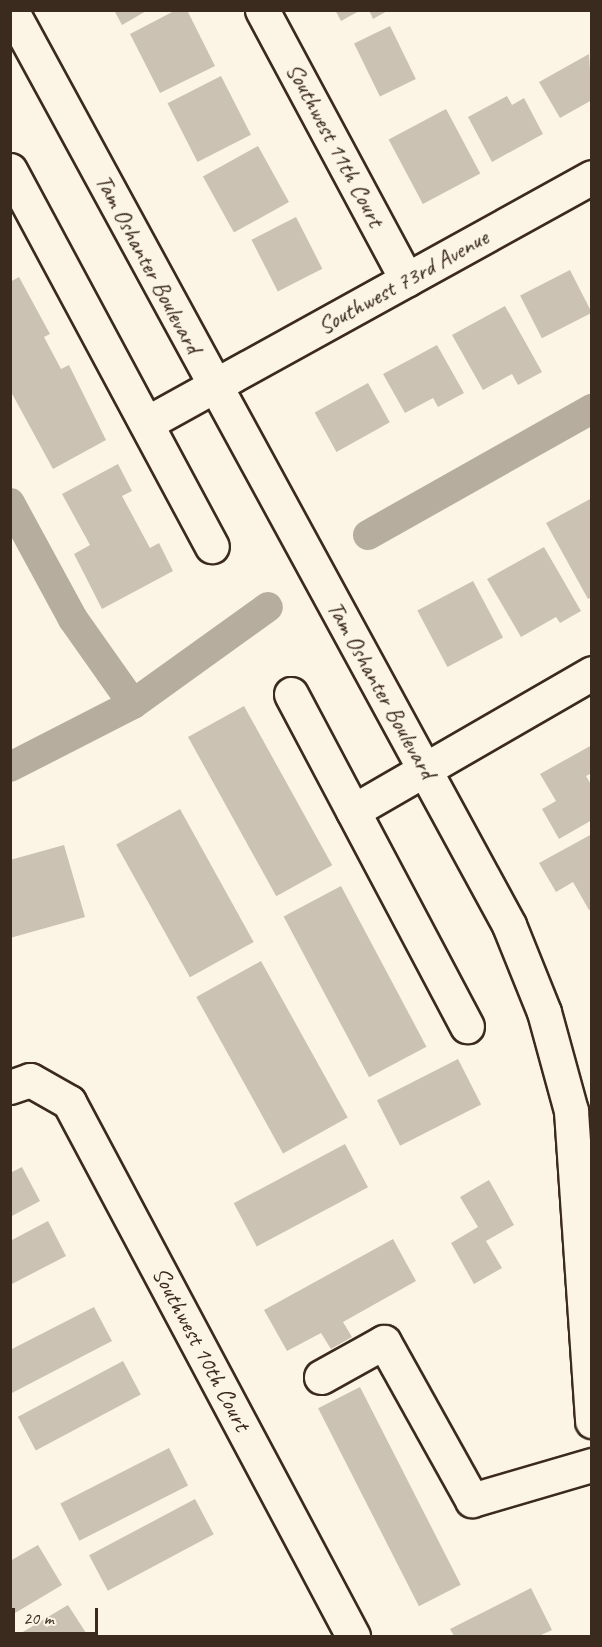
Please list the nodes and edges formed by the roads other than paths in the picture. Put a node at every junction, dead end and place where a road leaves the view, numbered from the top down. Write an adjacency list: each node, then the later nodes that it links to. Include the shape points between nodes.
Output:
1 (11, 10): 6 (street, Tam Oshanter Boulevard)
2 (262, 10): 5 (street, Southwest 11th Court)
3 (10, 170): 7 (street)
4 (591, 177): 5 (street, Southwest 73rd Avenue)
5 (407, 280): 6 (street, Southwest 73rd Avenue)
6 (215, 386): 7 (street, Southwest 73rd Avenue); 11 (street, Tam Oshanter Boulevard)
7 (147, 423): 8 (street)
8 (212, 546)
9 (591, 673): 11 (street)
10 (291, 693): 12 (street)
11 (424, 769): 12 (street); 16 (street, Tam Oshanter Boulevard, via 508,925 544,1012 571,1111)
12 (353, 811): 13 (street)
13 (467, 1026)
14 (20, 1083): 18 (street, Southwest 10th Court, via 69,1102)
15 (321, 1377): 17 (street, via 384,1342 472,1500)
16 (591, 1420)
17 (591, 1465)
18 (353, 1636)

